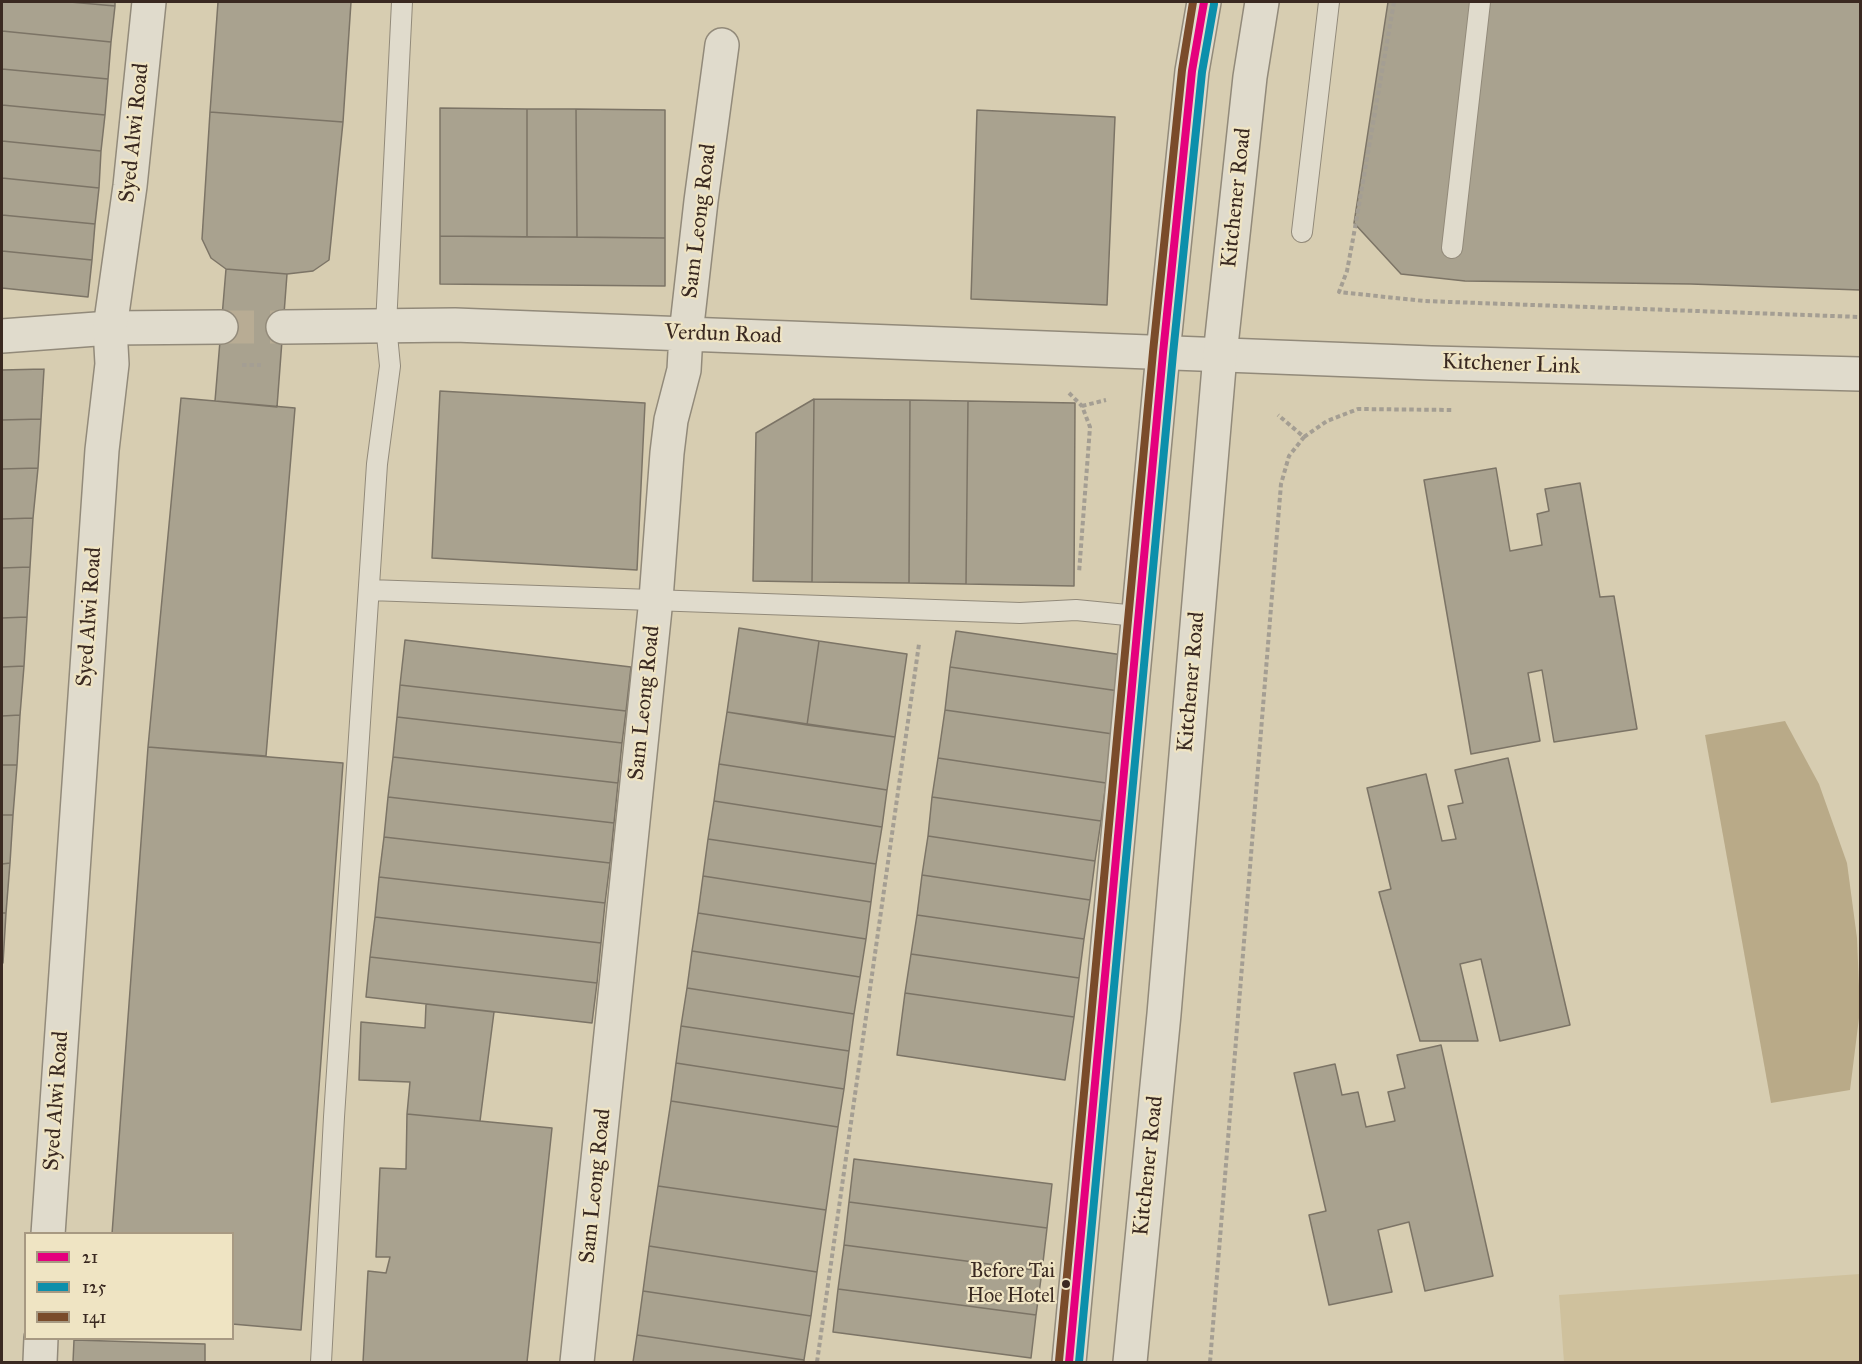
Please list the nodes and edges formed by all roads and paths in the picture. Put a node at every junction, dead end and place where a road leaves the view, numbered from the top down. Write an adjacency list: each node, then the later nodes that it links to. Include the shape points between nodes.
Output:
1 (149, 2): 15 (street, Syed Alwi Road)
2 (402, 2): 12 (lane)
3 (1204, 2): 18 (street, via 1192,71)
4 (1262, 2): 19 (street, Kitchener Road, via 1250,77)
5 (1329, 2): 9 (lane)
6 (1394, 2): 11 (path, via 1347,270 1339,292 1424,301)
7 (1480, 2): 10 (lane)
8 (722, 45): 16 (street, Sam Leong Road)
9 (1302, 232)
10 (1452, 248)
11 (1860, 317)
12 (386, 325): 14 (street, Verdun Road); 16 (street, Verdun Road); 24 (lane, via 390,366 377,464)
13 (221, 327): 15 (street)
14 (283, 327)
15 (110, 328): 17 (street); 28 (street, Syed Alwi Road, via 112,364 101,461)
16 (686, 334): 18 (street, Verdun Road); 25 (street, Sam Leong Road, via 684,370 668,453)
17 (2, 336)
18 (1162, 353): 19 (street, Kitchener Link); 27 (street)
19 (1220, 355): 20 (street, Kitchener Link); 35 (street, Kitchener Road)
20 (1860, 374)
21 (1106, 400): 22 (path)
22 (1082, 406)
23 (1278, 415): 36 (path, via 1304,437 1289,456 1281,484)
24 (369, 590): 25 (lane); 31 (lane)
25 (656, 599): 26 (lane); 32 (street, Sam Leong Road)
26 (924, 609): 27 (lane, via 1020,613 1076,610); 33 (path)
27 (1137, 616): 34 (street)
28 (48, 1232)
29 (41, 1340): 30 (street)
30 (40, 1362)
31 (321, 1362)
32 (578, 1362)
33 (817, 1362)
34 (1069, 1362)
35 (1130, 1362)
36 (1210, 1362)

